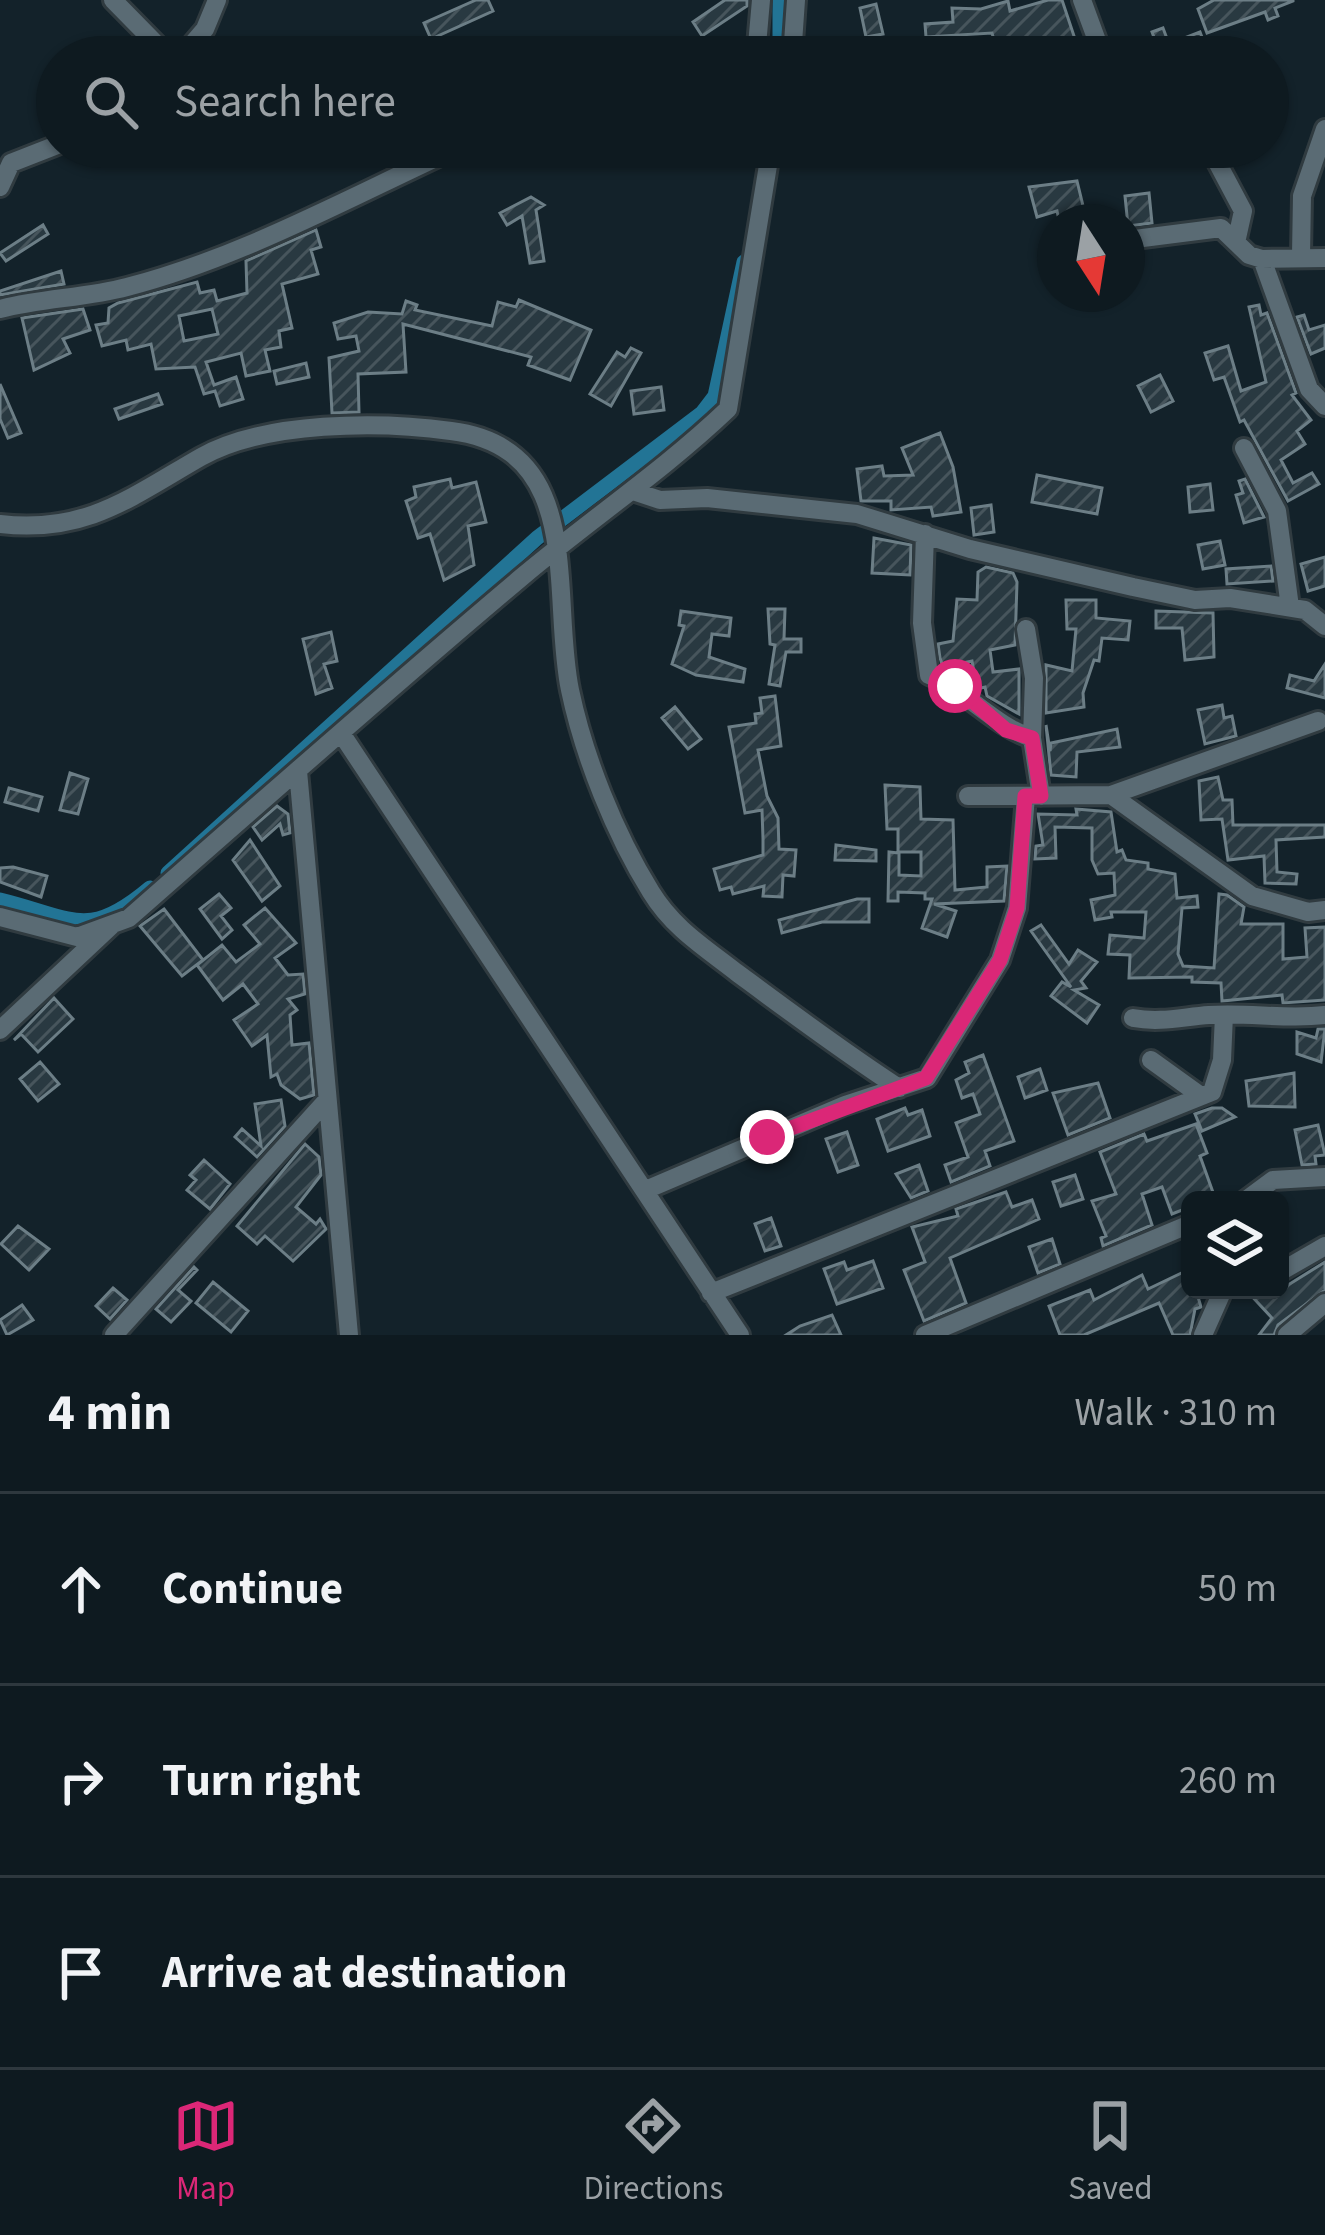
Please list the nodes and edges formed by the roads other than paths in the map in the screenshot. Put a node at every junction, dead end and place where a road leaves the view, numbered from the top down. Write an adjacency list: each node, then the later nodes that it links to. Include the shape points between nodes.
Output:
1 (113, 0): 6 (street)
2 (217, 0): 7 (street)
3 (761, 0): 8 (street)
4 (796, 0): 9 (street)
5 (1082, 0): 10 (street)
6 (148, 36)
7 (199, 36)
8 (758, 36)
9 (793, 36)
10 (1095, 36)
11 (1325, 129): 19 (street, via 1302,196)
12 (36, 154): 16 (street, via 11,164)
13 (412, 168): 22 (street, via 172,272)
14 (768, 168): 25 (street, via 728,409)
15 (1219, 168): 18 (street, via 1243,211)
16 (0, 187)
17 (1145, 238): 18 (street, via 1221,228)
18 (1237, 238): 21 (street)
19 (1300, 255): 20 (street); 21 (street)
20 (1325, 258)
21 (1262, 259): 23 (street, via 1309,389)
22 (0, 309)
23 (1325, 406)
24 (1244, 448): 29 (street, via 1277,511)
25 (636, 492): 27 (street); 28 (street, via 857,514)
26 (0, 524): 27 (street, via 80,522 202,456 311,428 366,425 455,431 499,445 530,465)
27 (554, 532): 33 (street); 47 (street, via 570,688 606,795 651,891 701,949)
28 (925, 534): 29 (street, via 1195,599); 34 (street, via 929,675 955,686 1006,730)
29 (1290, 607): 30 (street)
30 (1325, 626)
31 (1026, 629): 34 (street)
32 (1318, 721): 36 (street)
33 (341, 733): 35 (street); 51 (street)
34 (1032, 738): 38 (street)
35 (298, 771): 41 (street); 49 (street)
36 (1111, 795): 38 (street); 39 (street, via 1252,896)
37 (968, 796): 38 (street)
38 (1033, 796): 47 (street, via 1017,908 1000,960 926,1078)
39 (1325, 910)
40 (0, 916): 41 (street, via 77,937)
41 (111, 926): 45 (street)
42 (1224, 1015): 43 (street); 44 (street); 48 (street, via 1218,1081)
43 (1325, 1015)
44 (1133, 1018)
45 (0, 1030)
46 (1151, 1060): 48 (street)
47 (898, 1088): 51 (street)
48 (1201, 1096): 56 (street)
49 (327, 1100): 59 (street); 60 (street)
50 (1325, 1178): 52 (street, via 1273,1180)
51 (648, 1189): 56 (street)
52 (1258, 1191)
53 (1181, 1228): 62 (street)
54 (1325, 1246): 55 (street)
55 (1289, 1267)
56 (711, 1293): 61 (street)
57 (1219, 1299): 63 (street)
58 (1325, 1303): 64 (street)
59 (114, 1335)
60 (349, 1335)
61 (740, 1335)
62 (925, 1335)
63 (1203, 1335)
64 (1287, 1335)

